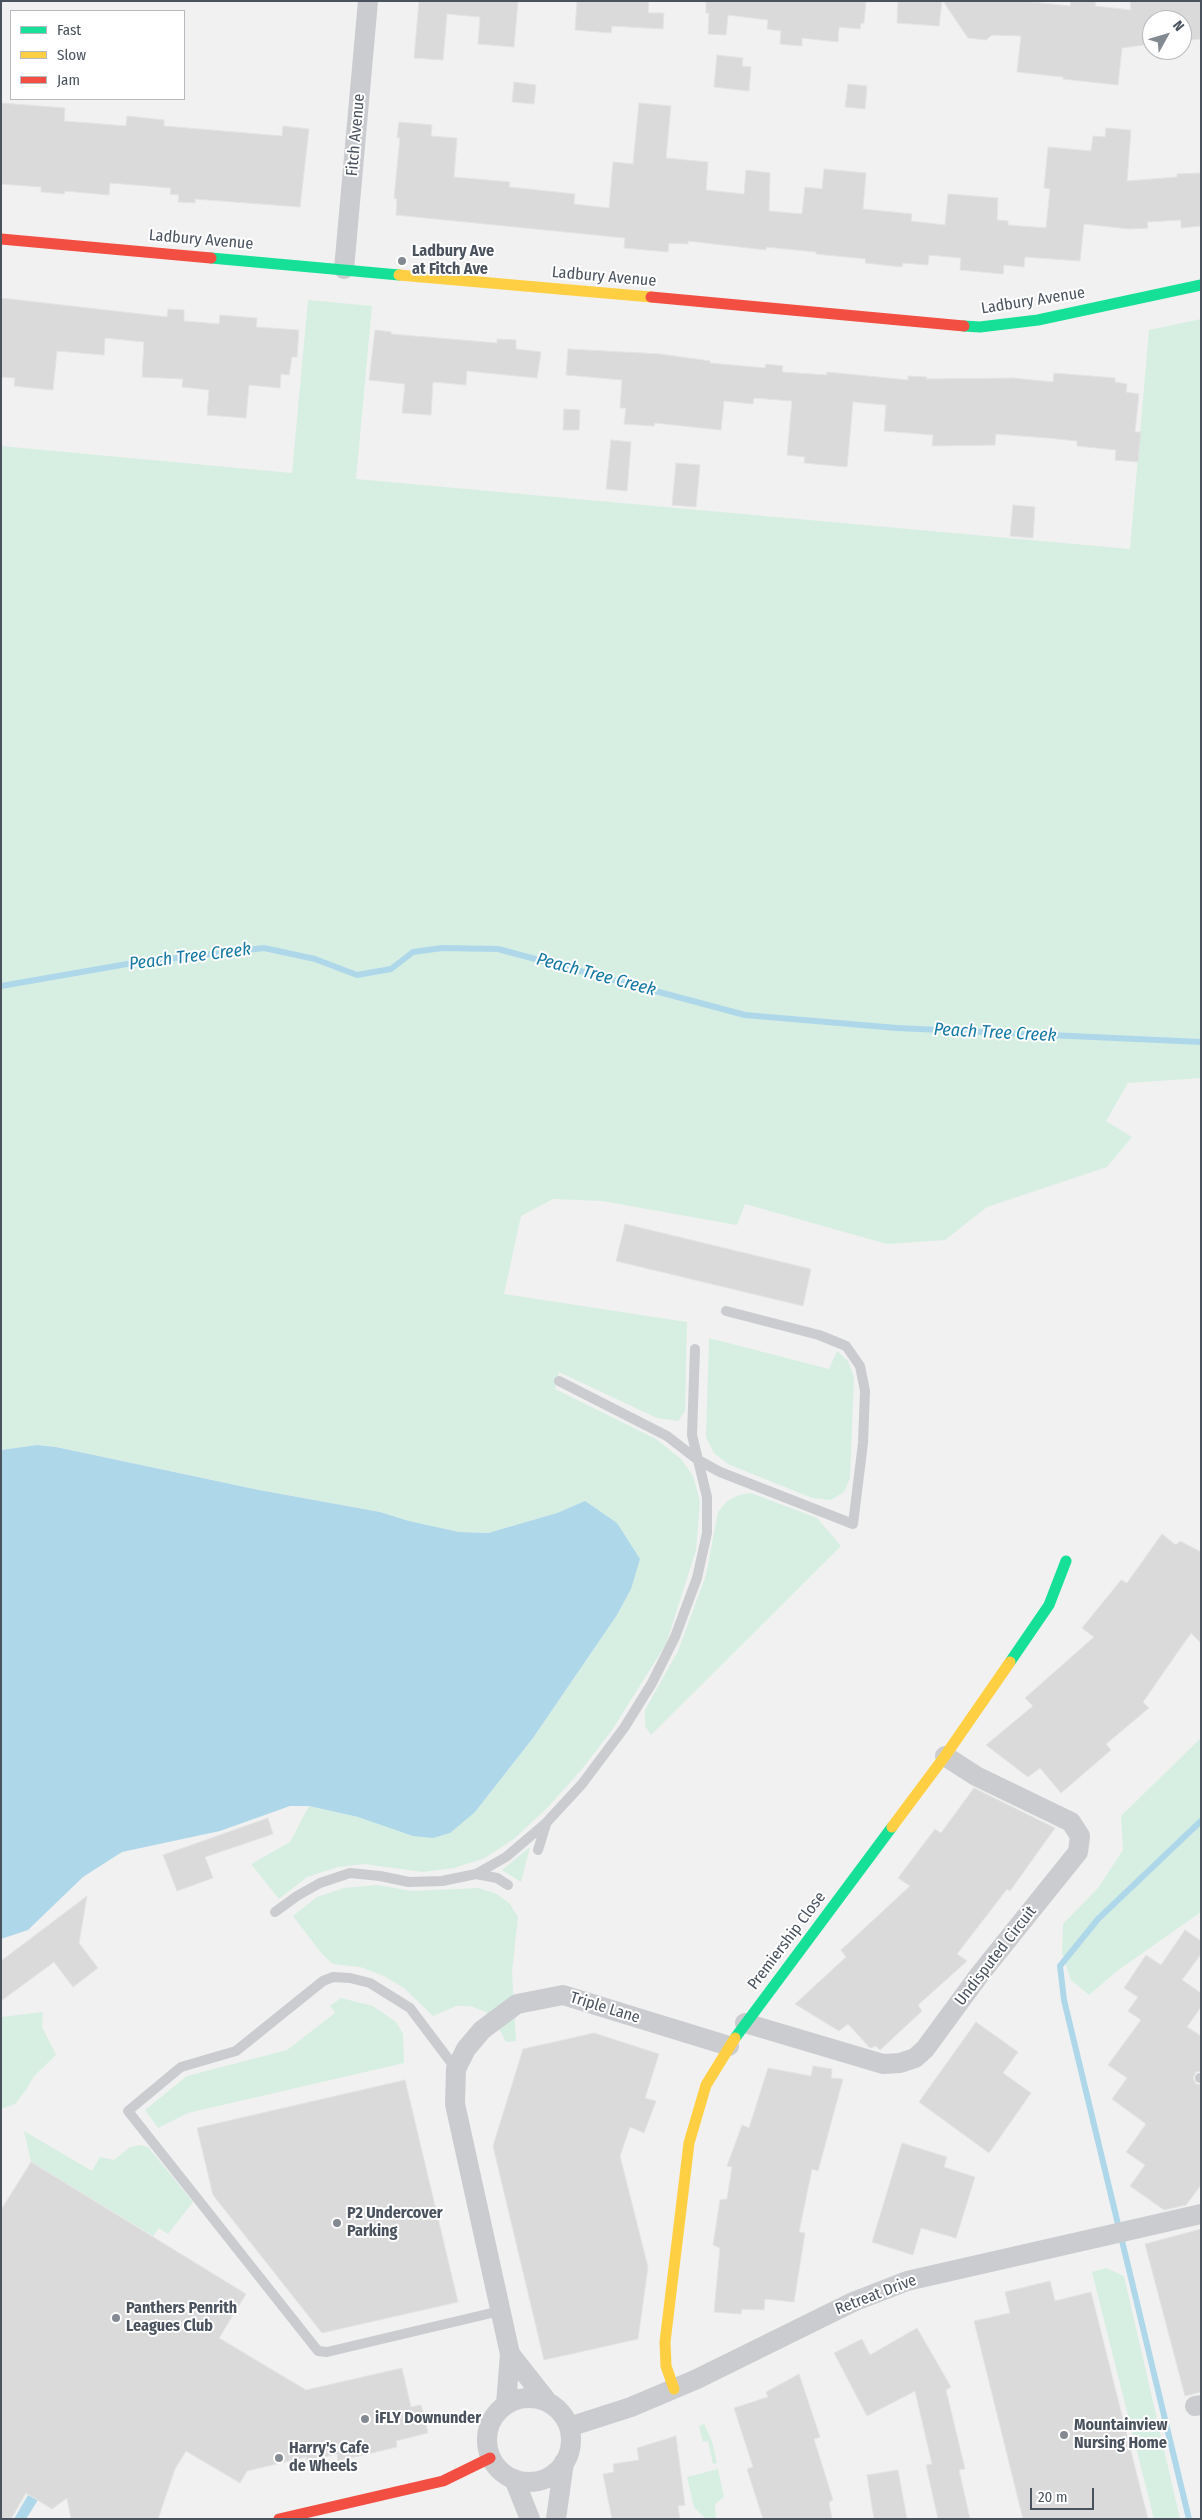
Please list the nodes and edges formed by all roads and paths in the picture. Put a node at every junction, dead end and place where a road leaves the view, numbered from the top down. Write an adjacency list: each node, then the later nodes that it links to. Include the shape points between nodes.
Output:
1 (368, 1): 3 (street, Fitch Avenue)
2 (1, 239): 3 (street, Ladbury Avenue)
3 (344, 269): 4 (street, Ladbury Avenue, via 980,327 1038,320)
4 (1201, 285)
5 (726, 1311): 8 (lane, via 819,1334 846,1346 860,1366 865,1391 863,1443 853,1524 720,1472)
6 (695, 1349): 8 (lane, via 692,1435)
7 (559, 1381): 8 (lane, via 667,1436)
8 (698, 1460): 11 (lane, via 707,1497 707,1533 697,1578 676,1638 624,1728 582,1784)
9 (1066, 1561): 10 (street, Premiership Close, via 1049,1605)
10 (944, 1756): 16 (street, Premiership Close); 16 (street, Undisputed Circuit, via 976,1776 1070,1822 1080,1836 1078,1852 915,2058 883,2064)
11 (546, 1823): 12 (lane); 13 (lane, via 506,1856)
12 (538, 1850)
13 (476, 1874): 14 (lane, via 497,1878); 15 (lane, via 409,1882 350,1873 320,1883)
14 (508, 1885)
15 (276, 1912)
16 (745, 2023): 17 (street, Premiership Close)
17 (729, 2046): 18 (street, Triple Lane, via 563,1995 517,2004 482,2030 466,2049); 22 (street, Premiership Close, via 706,2085 689,2143 665,2342 666,2366)
18 (456, 2069): 20 (street, via 455,2104 459,2129); 20 (lane, via 410,2008 370,1983 333,1977 323,1981 236,2051 181,2067 128,2111 318,2351 327,2352)
19 (1201, 2214): 22 (street, Retreat Drive, via 939,2273 877,2292)
20 (500, 2311): 21 (street)
21 (510, 2354): 23 (street); 24 (street)
22 (674, 2389): 25 (street, Retreat Drive)
23 (547, 2402): 24 (street, via 522,2398); 25 (street, via 564,2416)
24 (506, 2404): 26 (street, via 498,2410 488,2428)
25 (569, 2427): 27 (street, via 570,2451)
26 (490, 2458): 28 (street, via 500,2471); 29 (street, via 443,2481)
27 (564, 2462): 28 (street, via 555,2473 542,2480); 31 (street)
28 (514, 2479): 30 (street)
29 (279, 2519)
30 (530, 2519)
31 (556, 2519)

